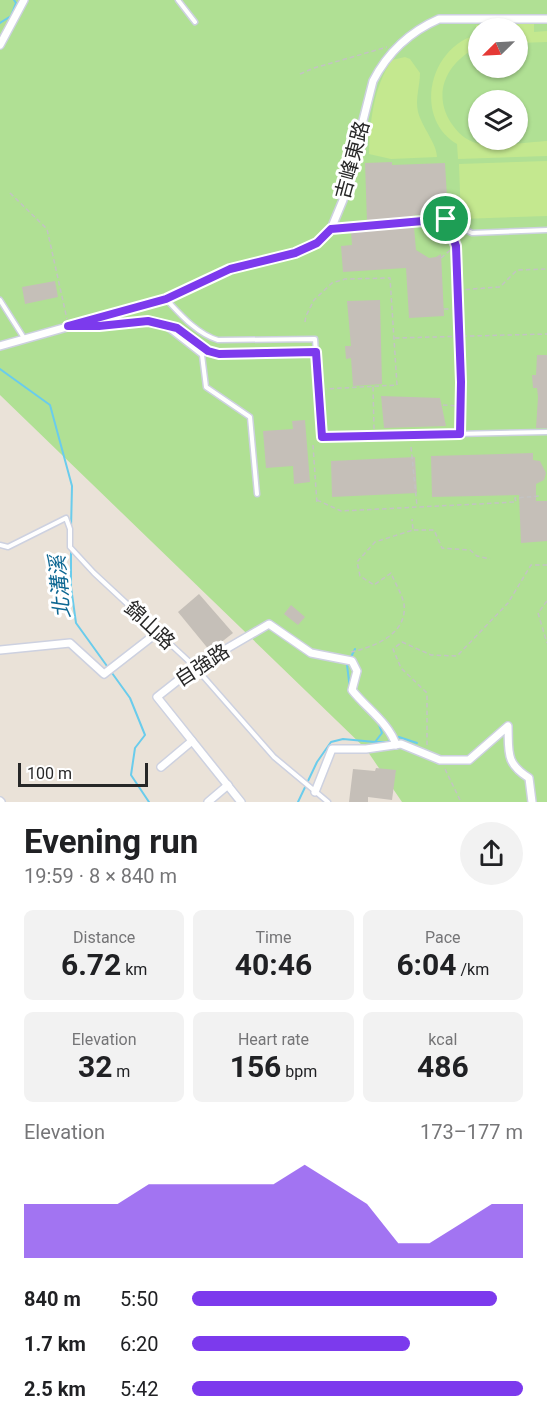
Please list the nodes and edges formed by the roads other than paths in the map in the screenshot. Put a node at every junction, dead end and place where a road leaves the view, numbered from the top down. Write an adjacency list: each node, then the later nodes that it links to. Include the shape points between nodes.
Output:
1 (24, 0): 5 (street)
2 (178, 0): 4 (lane)
3 (547, 19): 6 (street, 吉峰東路, via 439,19 399,43 373,81 351,174)
4 (195, 22)
5 (0, 45)
6 (331, 229): 7 (lane, via 446,219 472,233); 8 (street, via 317,243 295,253 230,269)
7 (547, 230)
8 (166, 299): 11 (street); 14 (lane, via 210,338 315,339)
9 (0, 300): 12 (lane)
10 (150, 322): 11 (lane); 14 (lane, via 177,328 208,351 219,354); 16 (lane, via 166,327 202,355 206,387 250,417)
11 (68, 326): 12 (street)
12 (24, 338): 13 (street)
13 (1, 346)
14 (316, 352): 15 (lane, via 322,437)
15 (547, 432)
16 (257, 494)
17 (0, 545): 18 (lane, 錦山路, via 8,547 66,518 70,547)
18 (158, 632): 19 (street, via 104,674 70,643); 20 (lane, 錦山路)
19 (0, 650)
20 (195, 667): 21 (street, 自強路, via 157,697); 22 (street, 自強路, via 269,624 311,653 352,661 357,671 352,690); 25 (lane, 錦山路, via 274,757)
21 (192, 741): 23 (street); 24 (street, 自強路)
22 (396, 744): 25 (street, via 332,749); 29 (street, via 440,760 469,760 508,726 509,753 514,768 529,778)
23 (161, 766)
24 (228, 785): 26 (street); 27 (street, 自強路)
25 (315, 792): 28 (lane, 錦山路)
26 (208, 802)
27 (241, 802)
28 (328, 802)
29 (532, 802)

